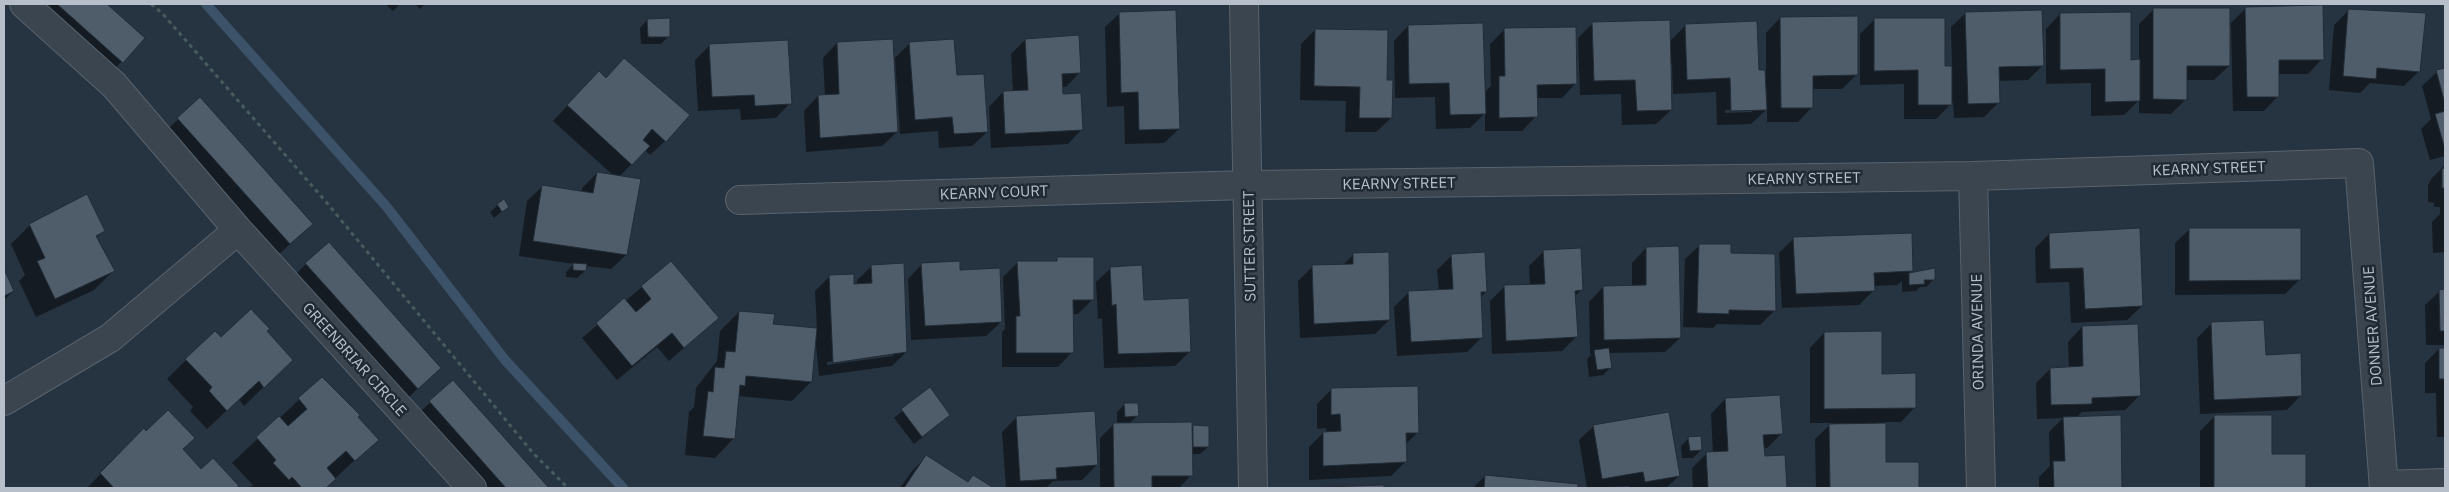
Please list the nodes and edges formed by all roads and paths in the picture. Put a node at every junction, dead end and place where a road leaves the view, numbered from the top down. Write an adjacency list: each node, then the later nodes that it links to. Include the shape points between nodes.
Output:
1 (24, 4): 8 (street, GREENBRIAR CIRCLE, via 114,85)
2 (151, 4): 13 (path, via 327,202 533,453)
3 (1244, 4): 6 (street, SUTTER STREET)
4 (2359, 163): 5 (street, KEARNY STREET); 11 (street, DONNER AVENUE)
5 (1973, 176): 6 (street, KEARNY STREET); 15 (street, ORINDA AVENUE)
6 (1248, 184): 7 (street, KEARNY COURT); 14 (street, SUTTER STREET)
7 (740, 200)
8 (238, 230): 9 (street, via 110,338); 12 (street, GREENBRIAR CIRCLE)
9 (4, 401)
10 (2445, 483): 11 (street)
11 (2384, 487)
12 (472, 488)
13 (568, 488)
14 (1253, 488)
15 (1981, 488)

